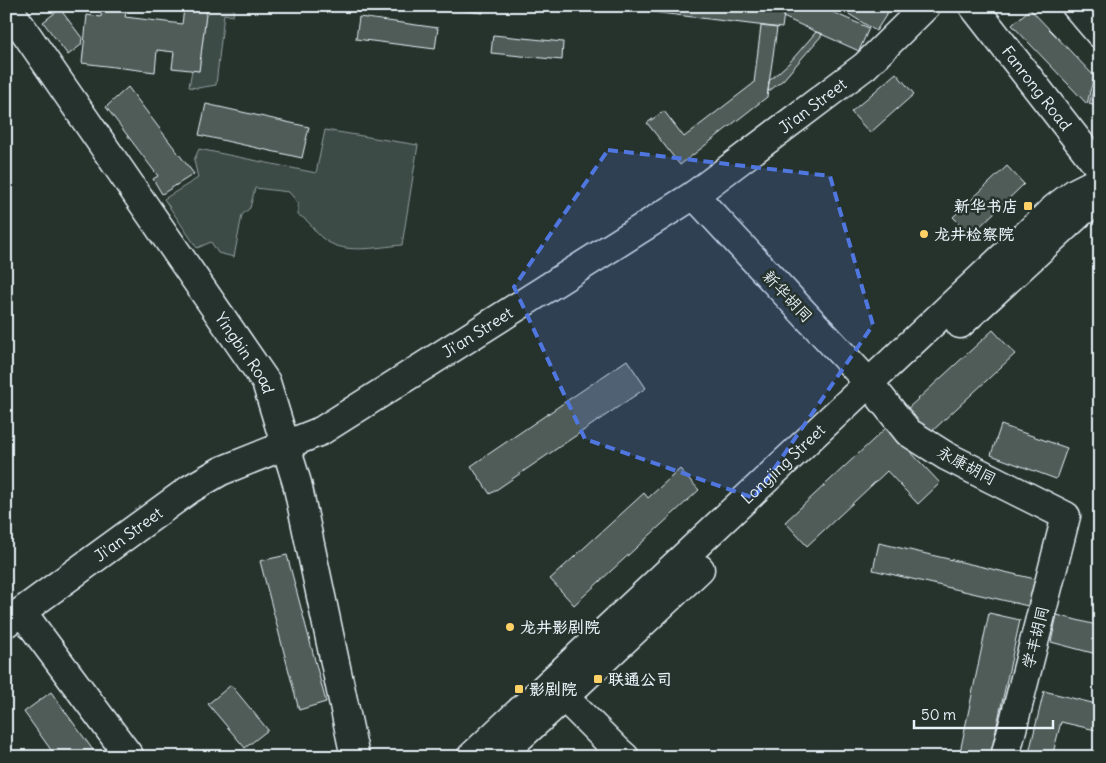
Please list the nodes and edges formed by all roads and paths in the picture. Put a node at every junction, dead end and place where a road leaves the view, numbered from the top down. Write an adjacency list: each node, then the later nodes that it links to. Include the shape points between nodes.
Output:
1 (7, 6): 11 (street, Yingbin Road, via 266,382)
2 (926, 6): 8 (street, Ji'an Street, via 865,66)
3 (973, 6): 6 (street, Fanrong Road)
4 (1076, 6): 5 (street)
5 (1100, 34)
6 (1100, 169)
7 (1100, 180): 10 (street, Longjing Street, via 1055,208)
8 (694, 195): 10 (street, 新华胡同); 11 (street, Ji'an Street, via 321,431)
9 (1100, 201): 10 (street, Longjing Street, via 1081,212)
10 (875, 390): 12 (street, 永康胡同, via 908,432 946,456); 14 (street, Longjing Street)
11 (286, 444): 13 (street, Ji'an Street, via 220,470 190,489); 16 (street, Yingbin Road)
12 (1066, 516): 20 (street, 学丰胡同)
13 (14, 617): 15 (street)
14 (557, 690): 17 (street, Longjing Street); 18 (street, Longjing Street); 19 (street)
15 (130, 757)
16 (355, 757)
17 (471, 757)
18 (498, 757)
19 (625, 757)
20 (1004, 757)

